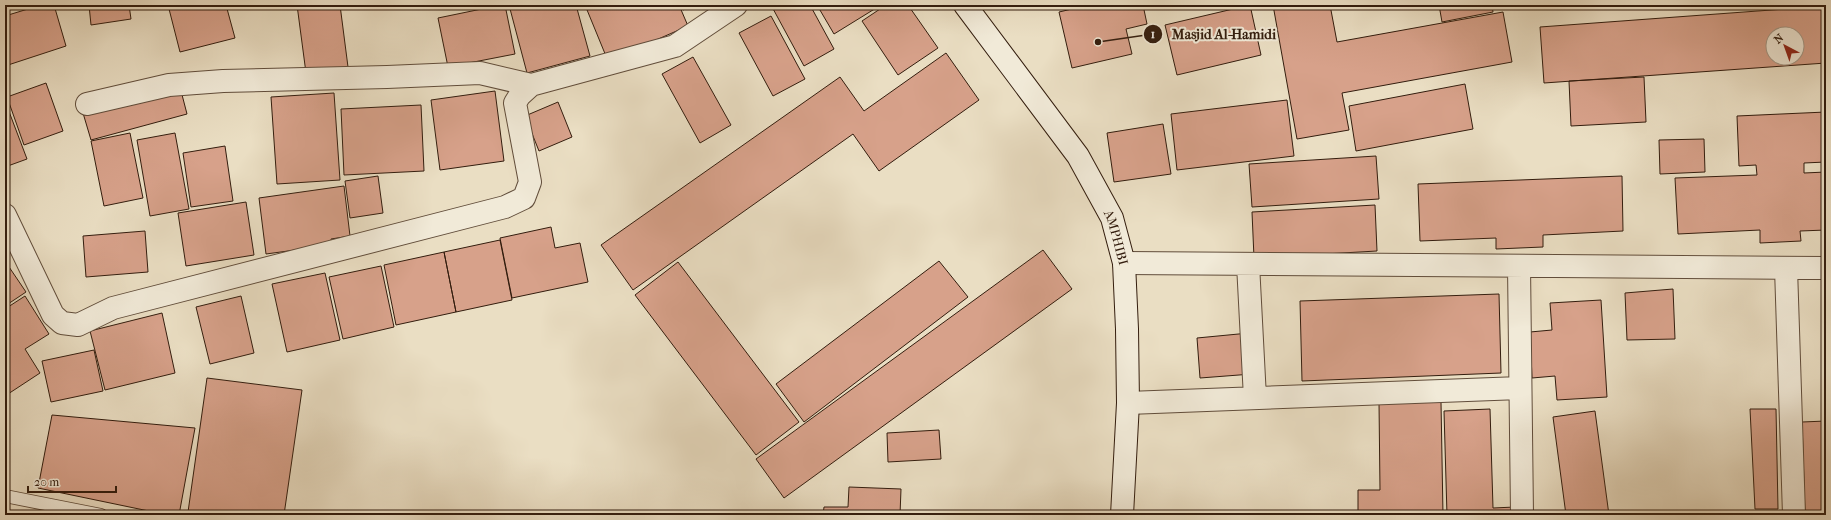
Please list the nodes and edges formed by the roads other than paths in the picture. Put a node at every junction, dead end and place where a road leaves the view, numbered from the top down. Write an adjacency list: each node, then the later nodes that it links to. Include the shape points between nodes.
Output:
1 (736, 5): 3 (street, via 675,46)
2 (965, 5): 6 (street, AMPHIBI, via 1078,156 1112,218)
3 (531, 85): 4 (street, via 480,73 223,81 168,85); 5 (street, via 515,103 530,182 524,198 505,207 113,308 78,325 62,323 53,314)
4 (87, 104)
5 (5, 215)
6 (1124, 263): 7 (street); 13 (street, AMPHIBI)
7 (1248, 264): 8 (street); 12 (street)
8 (1519, 266): 9 (street); 11 (street)
9 (1786, 268): 10 (street); 18 (street)
10 (1826, 268)
11 (1520, 388): 12 (street); 17 (street)
12 (1255, 398): 13 (street)
13 (1128, 404): 16 (street, AMPHIBI)
14 (5, 496): 15 (lane)
15 (101, 515)
16 (1122, 515)
17 (1522, 515)
18 (1794, 515)

